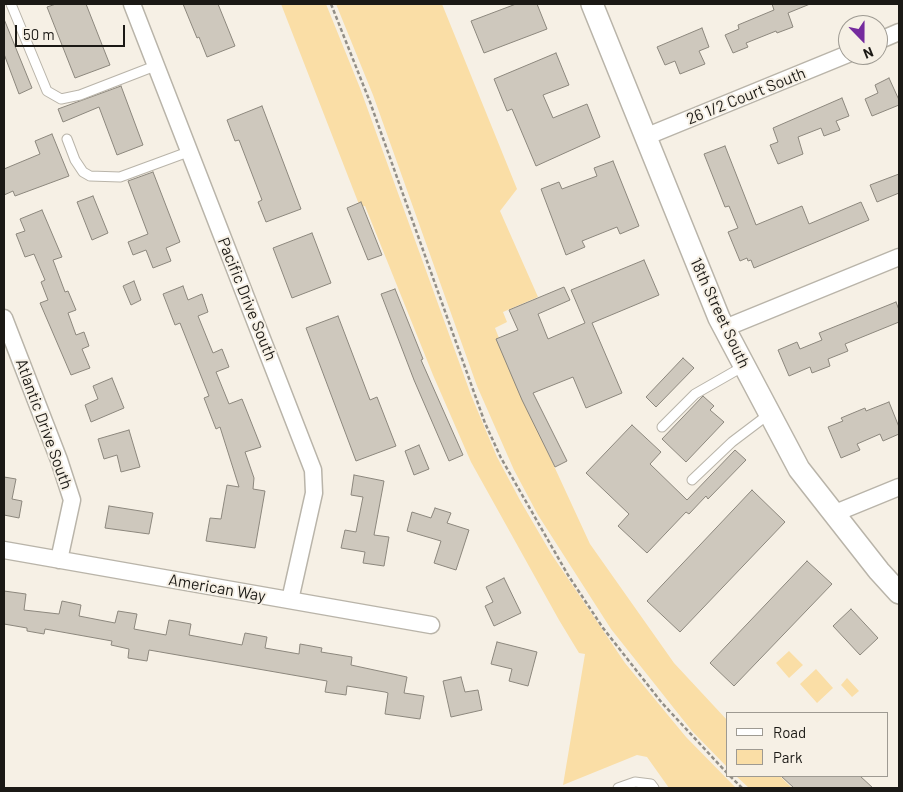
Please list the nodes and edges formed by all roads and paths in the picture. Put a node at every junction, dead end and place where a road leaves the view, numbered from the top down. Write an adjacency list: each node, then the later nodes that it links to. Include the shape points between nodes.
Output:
1 (11, 4): 6 (lane, via 46,91 61,99 80,95)
2 (132, 4): 6 (street, Pacific Drive South)
3 (331, 4): 24 (path, via 500,458 603,628 695,742)
4 (592, 4): 7 (street, 18th Street South)
5 (838, 58): 7 (street, 26 1/2 Court South)
6 (155, 66): 9 (street, Pacific Drive South)
7 (645, 136): 12 (street, 18th Street South, via 701,277)
8 (67, 139): 9 (lane, via 75,160 90,176 120,177)
9 (188, 152): 22 (street, Pacific Drive South, via 314,470 314,493)
10 (899, 257): 12 (street)
11 (4, 318): 20 (street, Atlantic Drive South, via 72,500)
12 (725, 328): 13 (street, 18th Street South)
13 (744, 366): 14 (street, 18th Street South); 15 (lane, via 695,394)
14 (769, 414): 16 (lane, via 732,442); 18 (street, 18th Street South, via 799,469)
15 (662, 427)
16 (692, 480)
17 (899, 487): 18 (street)
18 (833, 514): 21 (street, 18th Street South)
19 (4, 550): 20 (street, American Way)
20 (59, 560): 22 (street, American Way)
21 (899, 592)
22 (290, 600): 23 (street, American Way)
23 (431, 625)
24 (726, 772)
25 (731, 777): 28 (path)
26 (618, 788): 27 (lane, via 635,782 650,784)
27 (654, 788)
28 (742, 788)

